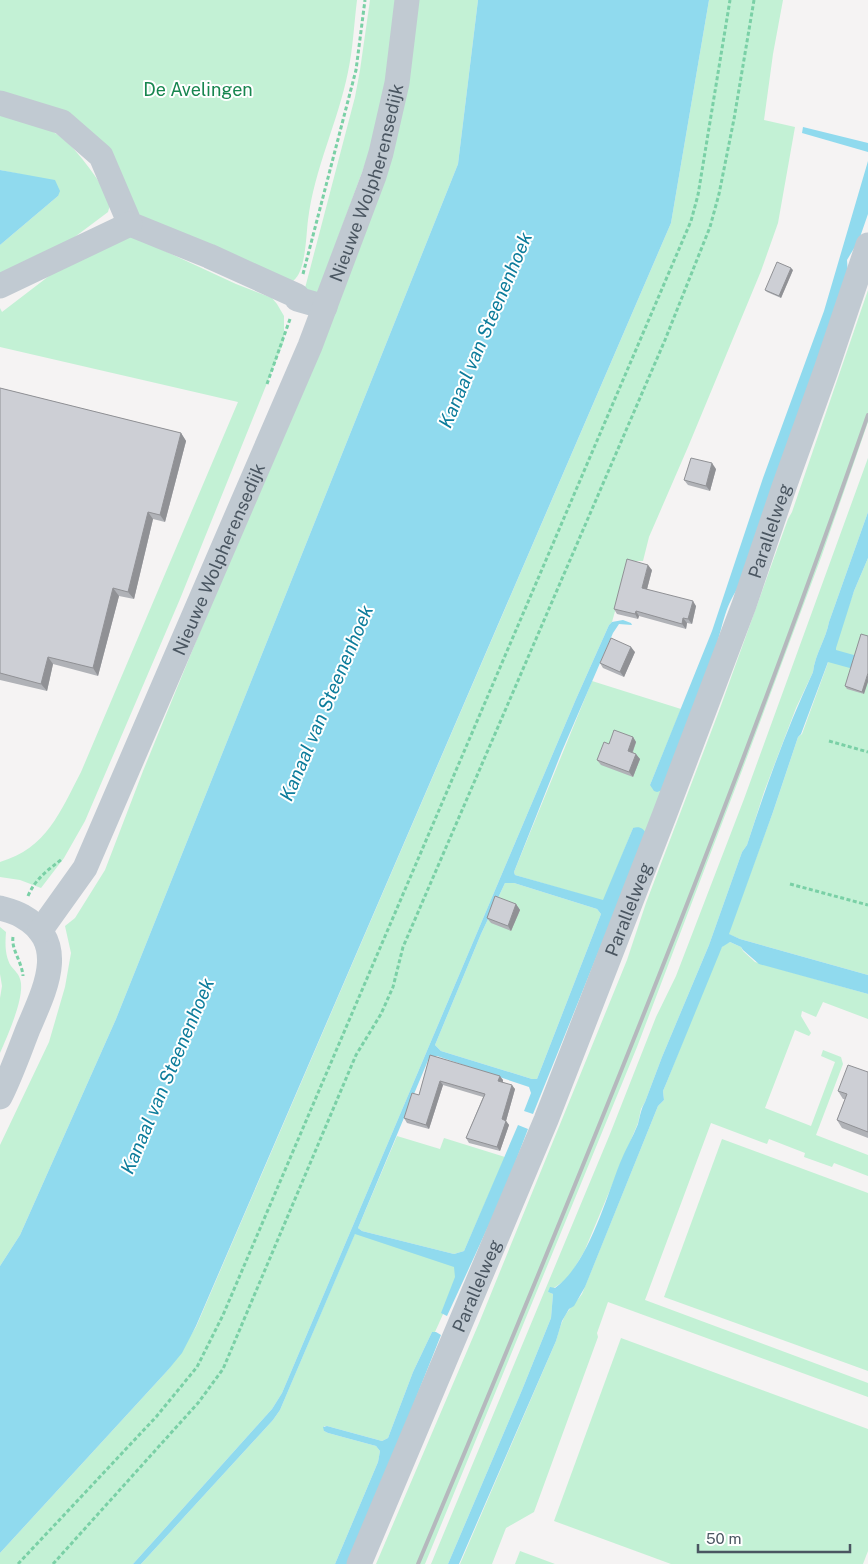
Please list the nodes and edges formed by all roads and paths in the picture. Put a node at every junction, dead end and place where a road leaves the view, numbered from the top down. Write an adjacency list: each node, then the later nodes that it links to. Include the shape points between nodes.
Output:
1 (365, 0): 9 (path, Nieuwe Wolpherensedijk, via 356,70)
2 (407, 0): 10 (street, Nieuwe Wolpherensedijk, via 397,84 381,153)
3 (730, 0): 21 (path, via 691,221 224,1315 197,1367 156,1417)
4 (754, 0): 22 (path, via 719,194 706,236 661,349 404,947 393,987 356,1055 223,1369 198,1403)
5 (0, 103): 6 (street, via 62,122 101,156)
6 (130, 224): 8 (street); 9 (street, via 209,256 297,296)
7 (868, 245): 23 (street, Parallelweg, via 744,605 664,816 546,1120)
8 (0, 286)
9 (297, 299): 10 (street); 11 (path, Nieuwe Wolpherensedijk)
10 (325, 307): 18 (street, Nieuwe Wolpherensedijk, via 85,868)
11 (266, 387)
12 (829, 741): 13 (path)
13 (868, 752)
14 (67, 852): 17 (path)
15 (790, 884): 16 (path)
16 (868, 905)
17 (10, 912): 18 (street, via 33,923); 19 (path, via 12,941 23,969)
18 (40, 931): 20 (street, via 51,959 50,971)
19 (23, 981)
20 (0, 1097)
21 (18, 1564)
22 (53, 1564)
23 (359, 1564)

